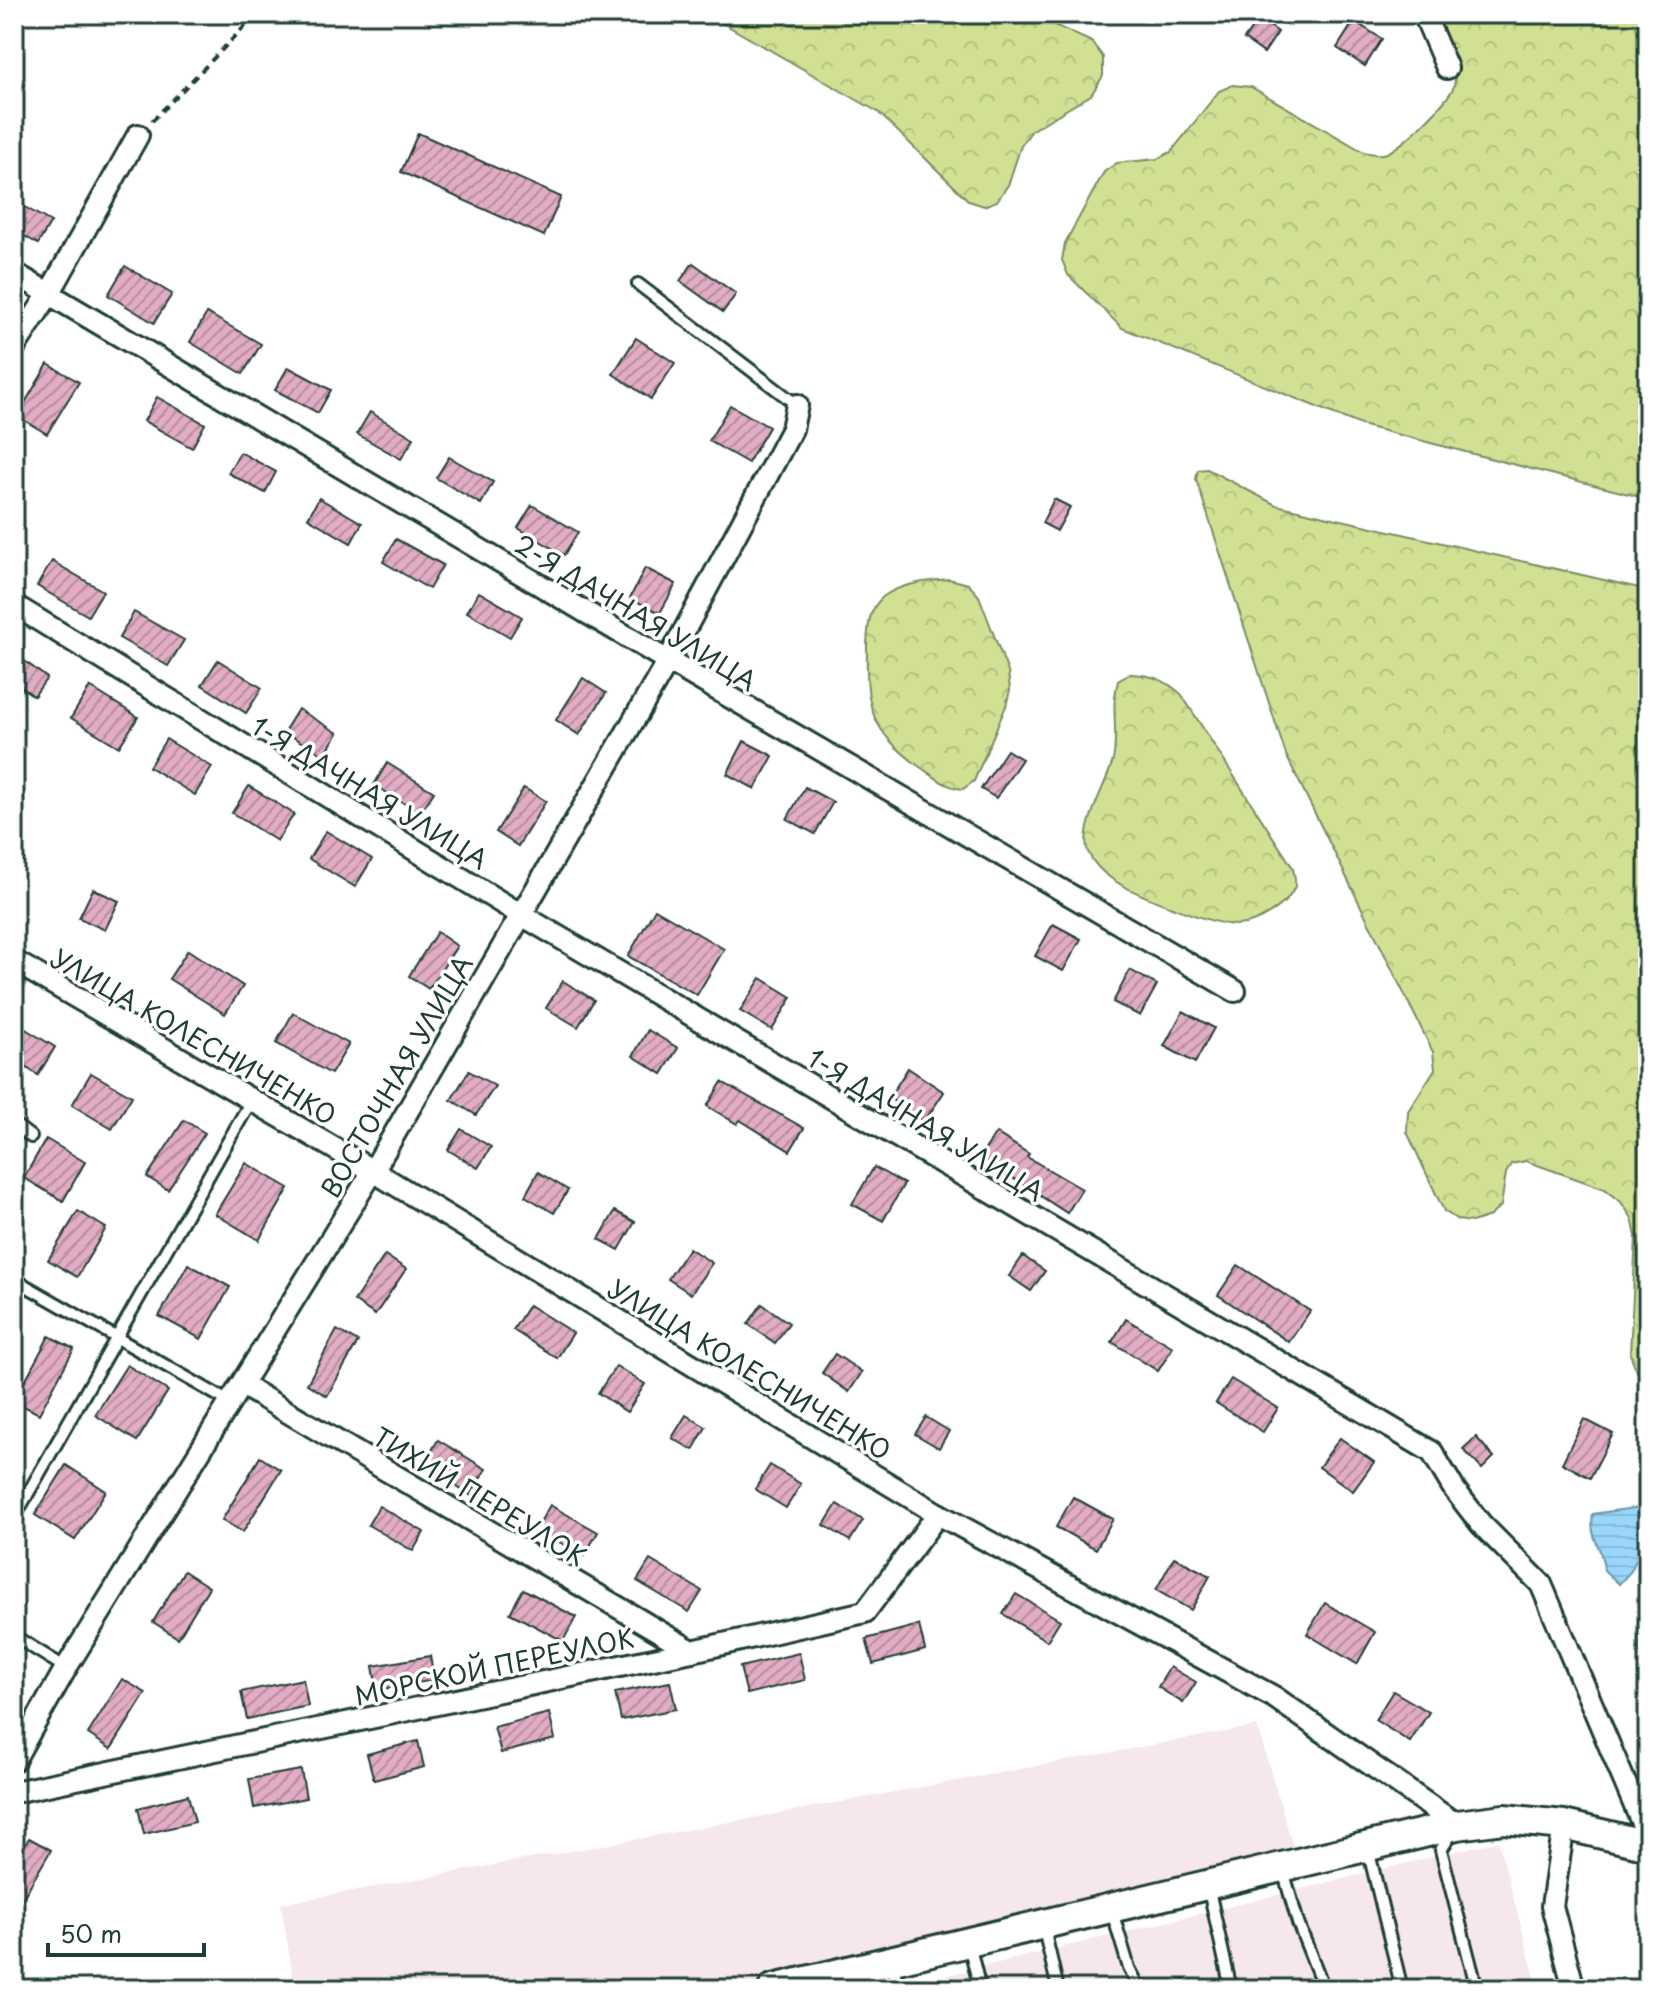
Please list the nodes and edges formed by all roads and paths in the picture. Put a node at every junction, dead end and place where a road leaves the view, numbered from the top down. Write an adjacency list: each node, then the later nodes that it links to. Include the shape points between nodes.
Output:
1 (257, 14): 4 (path)
2 (1424, 14): 3 (street)
3 (1447, 68)
4 (138, 135): 7 (street)
5 (14, 273): 7 (street, 2-Я ДАЧНАЯ УЛИЦА)
6 (638, 284): 9 (lane)
7 (49, 294): 8 (street); 11 (street, 2-Я ДАЧНАЯ УЛИЦА)
8 (14, 348)
9 (797, 405): 11 (street, ВОСТОЧНАЯ УЛИЦА, via 792,429)
10 (14, 605): 12 (street, 1-Я ДАЧНАЯ УЛИЦА)
11 (668, 661): 12 (street, ВОСТОЧНАЯ УЛИЦА); 14 (street, 2-Я ДАЧНАЯ УЛИЦА)
12 (520, 914): 18 (street, ВОСТОЧНАЯ УЛИЦА); 32 (street, 1-Я ДАЧНАЯ УЛИЦА, via 1432,1452 1481,1524 1541,1584)
13 (14, 961): 15 (street, УЛИЦА КОЛЕСНИЧЕНКО)
14 (1235, 991)
15 (251, 1101): 18 (street, УЛИЦА КОЛЕСНИЧЕНКО); 20 (lane)
16 (14, 1124): 17 (lane)
17 (31, 1137)
18 (373, 1171): 21 (street, ВОСТОЧНАЯ УЛИЦА); 23 (street, УЛИЦА КОЛЕСНИЧЕНКО)
19 (14, 1279): 20 (lane)
20 (116, 1338): 22 (lane); 24 (lane)
21 (242, 1385): 22 (street, ВОСТОЧНАЯ УЛИЦА); 26 (street, ТИХИЙ ПЕРЕУЛОК)
22 (231, 1403): 27 (street, ВОСТОЧНАЯ УЛИЦА)
23 (938, 1514): 26 (street, МОРСКОЙ ПЕРЕУЛОК, via 865,1612); 30 (street, УЛИЦА КОЛЕСНИЧЕНКО, via 1274,1697)
24 (14, 1518)
25 (14, 1636): 27 (lane)
26 (692, 1651): 29 (street, МОРСКОЙ ПЕРЕУЛОК)
27 (66, 1668): 28 (street, ВОСТОЧНАЯ УЛИЦА)
28 (14, 1760)
29 (14, 1792)
30 (1457, 1825): 31 (main road, via 1504,1819); 34 (main road); 50 (lane, via 1441,1850)
31 (1564, 1825): 33 (main road); 51 (street, via 1552,1906)
32 (1648, 1837)
33 (1648, 1845)
34 (1368, 1847): 35 (main road); 49 (lane)
35 (1282, 1867): 36 (main road); 48 (lane)
36 (1208, 1885): 37 (main road); 47 (lane)
37 (1111, 1908): 38 (main road); 46 (lane)
38 (1043, 1925): 39 (main road); 45 (lane)
39 (969, 1942): 40 (main road); 44 (lane)
40 (892, 1961): 41 (main road); 43 (lane)
41 (826, 1983): 42 (main road)
42 (773, 1989)
43 (899, 1989)
44 (980, 1989)
45 (1058, 1989)
46 (1140, 1989)
47 (1231, 1989)
48 (1320, 1989)
49 (1402, 1989)
50 (1477, 1989)
51 (1574, 1989)

